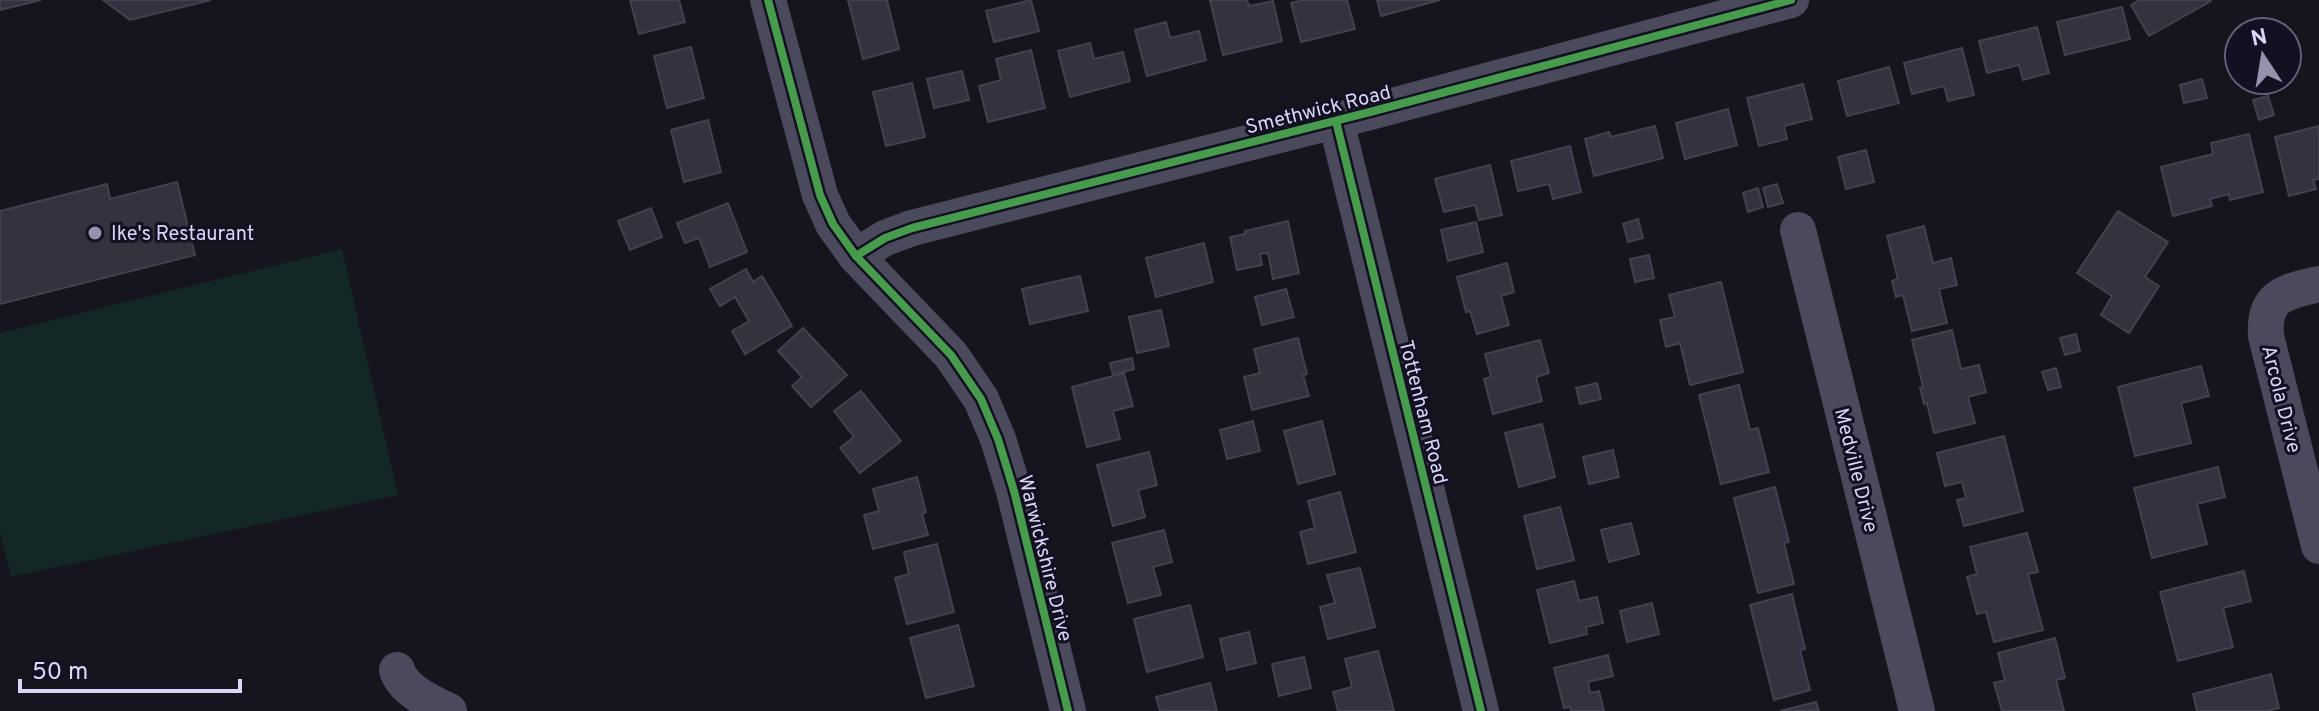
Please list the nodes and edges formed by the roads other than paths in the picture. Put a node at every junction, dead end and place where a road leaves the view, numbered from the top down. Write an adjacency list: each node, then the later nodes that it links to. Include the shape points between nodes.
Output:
1 (768, 0): 5 (street, Warwickshire Drive, via 820,195)
2 (1791, 0): 3 (street, Smethwick Road)
3 (1336, 121): 5 (street, Smethwick Road, via 912,228); 11 (street, Tottenham Road)
4 (1798, 230): 12 (street, Medville Drive)
5 (856, 256): 10 (street, Warwickshire Drive, via 951,355 981,399 1014,491)
6 (2319, 284): 7 (street, Arcola Drive, via 2278,296 2265,322)
7 (2319, 546)
8 (397, 670): 9 (street, via 411,689)
9 (449, 711)
10 (1068, 711)
11 (1481, 711)
12 (1917, 711)

